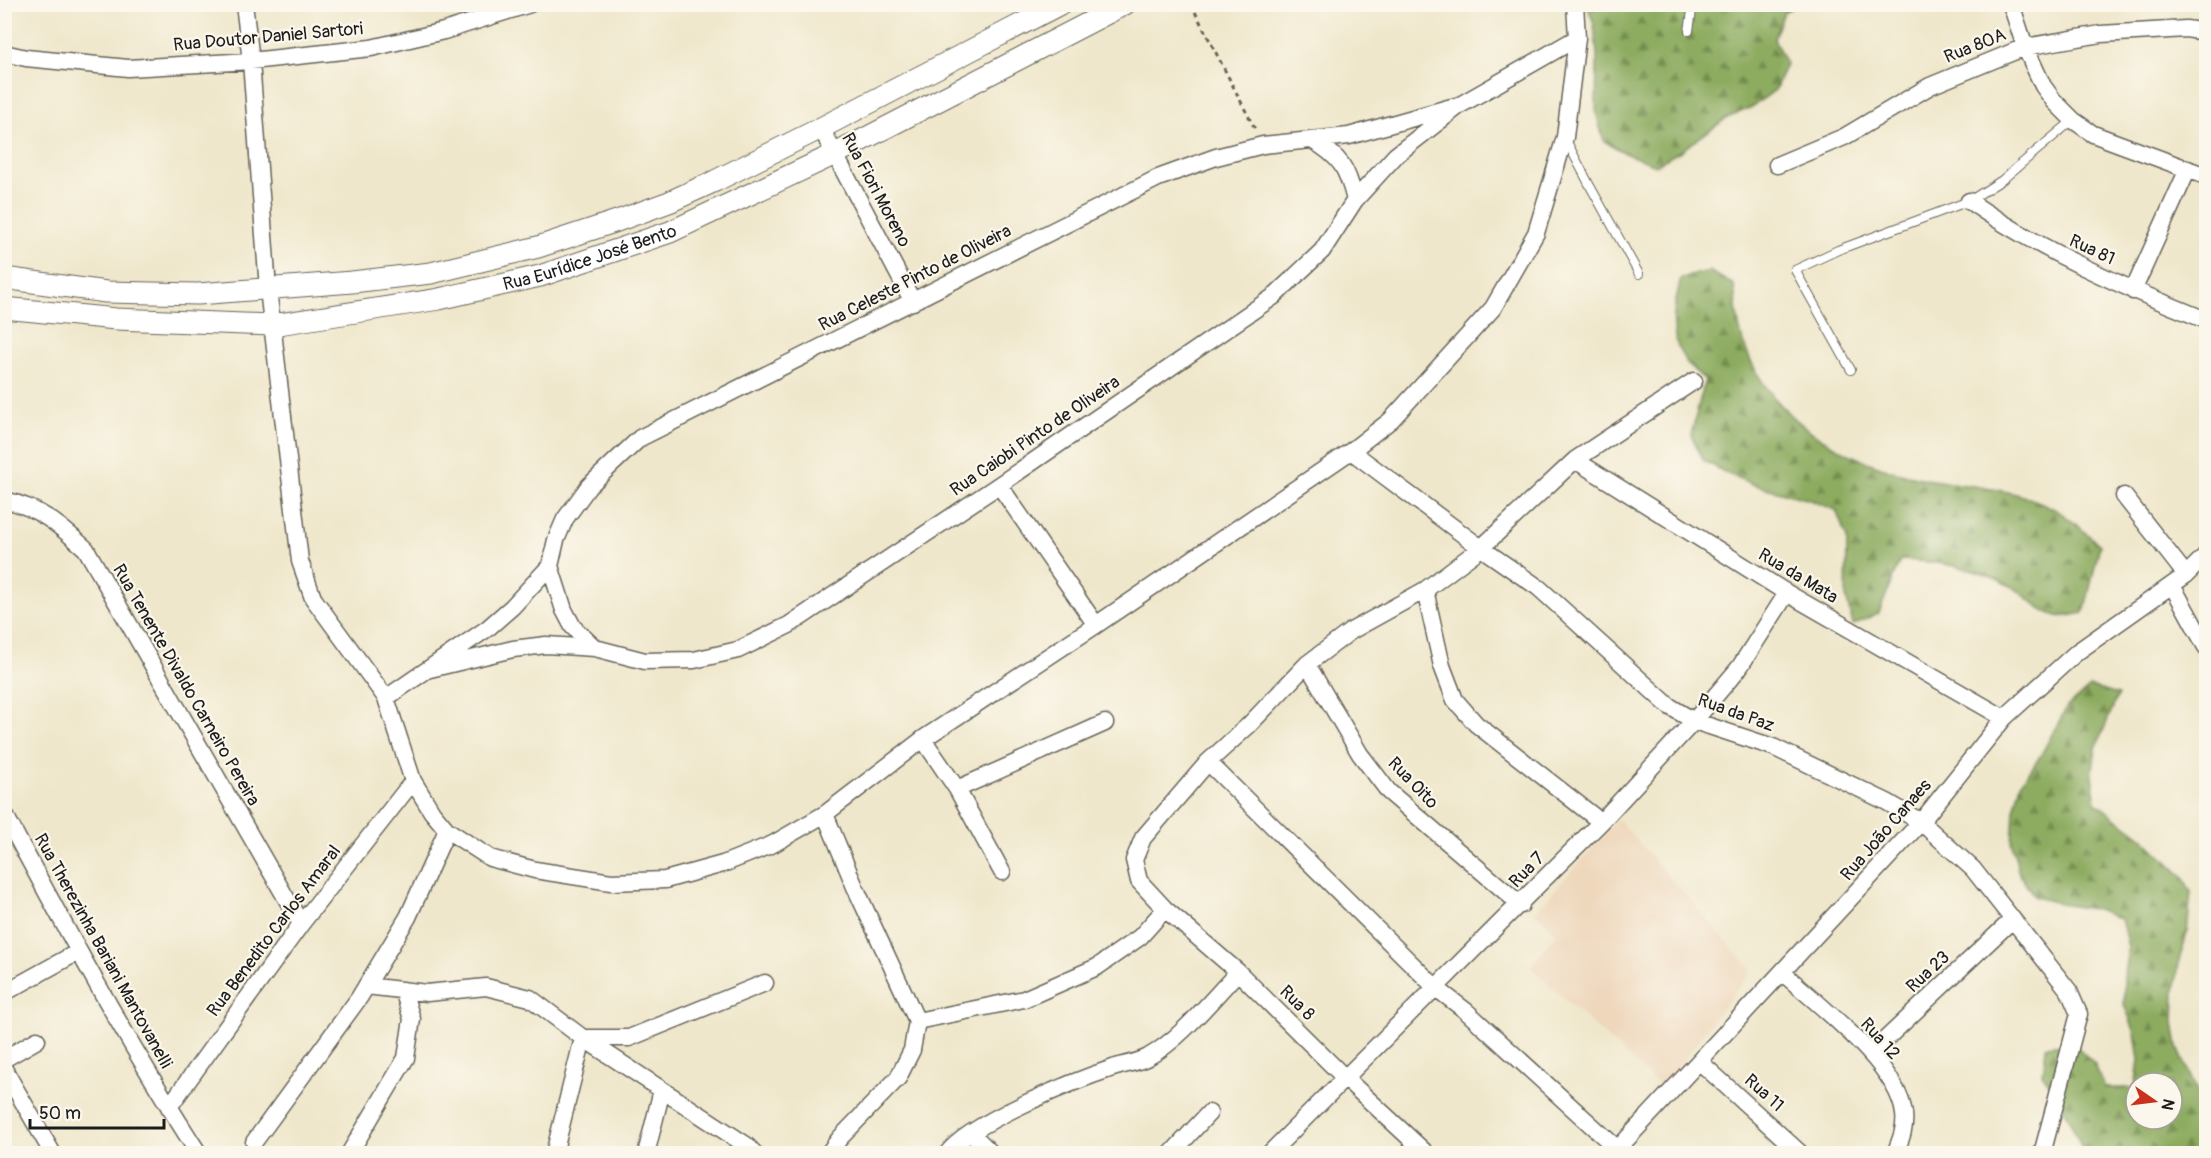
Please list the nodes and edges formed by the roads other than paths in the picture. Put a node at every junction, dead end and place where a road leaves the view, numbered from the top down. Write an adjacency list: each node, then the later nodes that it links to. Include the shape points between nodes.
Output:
1 (244, 4): 13 (street)
2 (530, 4): 13 (street, Rua Doutor Daniel Sartori, via 371,48)
3 (1060, 4): 16 (street, Rua Eurídice José Bento)
4 (1125, 4): 19 (street, Rua Eurídice José Bento)
5 (1575, 4): 10 (street)
6 (1693, 4): 8 (lane)
7 (2011, 4): 11 (street)
8 (1689, 31)
9 (2206, 33): 11 (street, Rua 80A, via 2186,29 2101,34)
10 (1577, 38): 14 (street, Rua Caiobi Pinto de Oliveira); 17 (street)
11 (2025, 47): 15 (street, via 2043,86); 20 (street, Rua 80A, via 1930,86 1844,137)
12 (4, 53): 13 (street, Rua Doutor Daniel Sartori, via 129,68)
13 (251, 61): 27 (street)
14 (1460, 105): 18 (street, Rua Celeste Pinto de Oliveira, via 1368,131); 23 (street, Rua Caiobi Pinto de Oliveira, via 1396,155)
15 (2073, 120): 21 (street, via 2093,134); 24 (lane, via 2002,180)
16 (821, 128): 19 (street, Rua Fiori Moreno); 27 (street, Rua Eurídice José Bento, via 669,201 538,247 431,273)
17 (1565, 137): 25 (lane); 35 (street, via 1536,233 1493,308 1391,420)
18 (1312, 140): 23 (street, via 1341,162); 29 (street, Rua Celeste Pinto de Oliveira, via 1263,145 1158,178)
19 (835, 154): 29 (street, Rua Fiori Moreno); 32 (street, Rua Eurídice José Bento, via 670,232 540,276 439,299)
20 (1778, 165)
21 (2188, 169): 22 (street); 28 (street)
22 (2206, 176)
23 (1355, 200): 37 (street, Rua Caiobi Pinto de Oliveira, via 1322,251 1273,297)
24 (1969, 201): 28 (street, Rua 81, via 2057,255); 33 (lane, via 1795,270)
25 (1639, 274)
26 (4, 278): 27 (street, Rua Eurídice José Bento, via 106,292 198,294)
27 (268, 289): 32 (street)
28 (2133, 291): 31 (street, Rua 81)
29 (913, 302): 42 (street, Rua Celeste Pinto de Oliveira, via 640,438 589,486 565,519)
30 (4, 308): 32 (street, Rua Eurídice José Bento, via 116,319)
31 (2206, 320)
32 (272, 325): 52 (street, via 300,561 313,598)
33 (1851, 370)
34 (1694, 381): 36 (street)
35 (1351, 451): 40 (street, Rua da Paz); 47 (street)
36 (1575, 460): 40 (street); 46 (street, Rua da Mata)
37 (999, 485): 47 (street); 49 (street, Rua Caiobi Pinto de Oliveira, via 789,625 738,650 694,660 645,660)
38 (2124, 496): 43 (street)
39 (4, 500): 69 (street, Rua Tenente Divaldo Carneiro Pereira, via 25,504 86,549)
40 (1481, 548): 45 (street); 54 (street, Rua da Paz, via 1539,588 1669,706)
41 (2206, 555): 43 (street, Rua João Canaes)
42 (550, 566): 49 (street, Rua Celeste Pinto de Oliveira, via 560,602 573,627); 51 (street, Rua Caiobi Pinto de Oliveira, via 513,607)
43 (2186, 575): 44 (street, Rua João Canaes)
44 (2172, 585): 48 (street); 53 (street, Rua João Canaes, via 2077,652)
45 (1425, 590): 50 (street, via 1351,631); 62 (street, via 1442,666 1455,700 1476,724)
46 (1787, 593): 53 (street, Rua da Mata); 54 (street, Rua 7, via 1739,668)
47 (1096, 625): 56 (street)
48 (2206, 647)
49 (594, 648): 51 (street, Rua Caiobi Pinto de Oliveira, via 546,645 513,649)
50 (1307, 664): 57 (street); 66 (street, Rua Oito, via 1360,754 1389,792)
51 (430, 669): 52 (street, Rua Caiobi Pinto de Oliveira)
52 (386, 698): 58 (street)
53 (2004, 718): 63 (street, Rua João Canaes)
54 (1694, 721): 62 (street, Rua 7); 63 (street, Rua da Paz, via 1773,747)
55 (1105, 723): 59 (street)
56 (923, 739): 59 (street); 61 (street)
57 (1208, 762): 67 (street, Rua 8, via 1143,838 1134,860 1139,881); 75 (street)
58 (413, 781): 64 (street); 69 (street, Rua Benedito Carlos Amaral)
59 (957, 789): 65 (street)
60 (4, 813): 70 (street, Rua Therezinha Bariani Mantovanelli)
61 (825, 814): 64 (street, via 773,844 723,864 665,880 611,882 535,870 489,858); 78 (street)
62 (1601, 822): 66 (street, Rua 7)
63 (1921, 822): 68 (street, Rua da Paz, via 1973,869); 72 (street, Rua João Canaes)
64 (447, 830): 74 (street, via 408,917)
65 (1002, 872)
66 (1521, 904): 75 (street, Rua 7)
67 (1165, 909): 71 (street, Rua 8); 78 (street, via 1140,937 1097,967 1024,999)
68 (2012, 920): 81 (street, Rua 23); 106 (street, Rua da Paz, via 2069,991 2079,1014)
69 (301, 924): 87 (street, Rua Benedito Carlos Amaral)
70 (78, 952): 77 (street); 87 (street, Rua Therezinha Bariani Mantovanelli)
71 (1238, 972): 85 (street, Rua 8); 89 (street, via 1178,1034 1147,1058 1034,1100)
72 (1782, 972): 81 (street, Rua 12); 83 (street, Rua João Canaes)
73 (765, 983): 79 (street, via 629,1038)
74 (366, 986): 76 (street); 90 (street)
75 (1436, 988): 85 (street, Rua 7); 91 (street)
76 (403, 990): 79 (street, via 427,993 486,987 530,998); 94 (street, via 412,1019 406,1058)
77 (4, 993)
78 (917, 1020): 98 (street, via 912,1050 898,1078)
79 (583, 1038): 86 (street); 95 (street)
80 (37, 1040): 82 (street)
81 (1871, 1053): 105 (street, Rua 12, via 1902,1104 1903,1135)
82 (4, 1059)
83 (1700, 1062): 91 (street, Rua João Canaes); 104 (street, Rua 11)
84 (4, 1069): 92 (street)
85 (1344, 1077): 102 (street, Rua 7); 103 (street, Rua 8)
86 (662, 1090): 96 (street); 97 (street)
87 (169, 1107): 93 (street, Rua Therezinha Bariani Mantovanelli)
88 (1209, 1113): 101 (street)
89 (970, 1133): 99 (street); 100 (street)
90 (254, 1142)
91 (1618, 1152)
92 (53, 1154)
93 (199, 1154)
94 (349, 1154)
95 (554, 1154)
96 (646, 1154)
97 (755, 1154)
98 (828, 1154)
99 (947, 1154)
100 (992, 1154)
101 (1171, 1154)
102 (1269, 1154)
103 (1427, 1154)
104 (1801, 1154)
105 (1895, 1154)
106 (2042, 1154)

